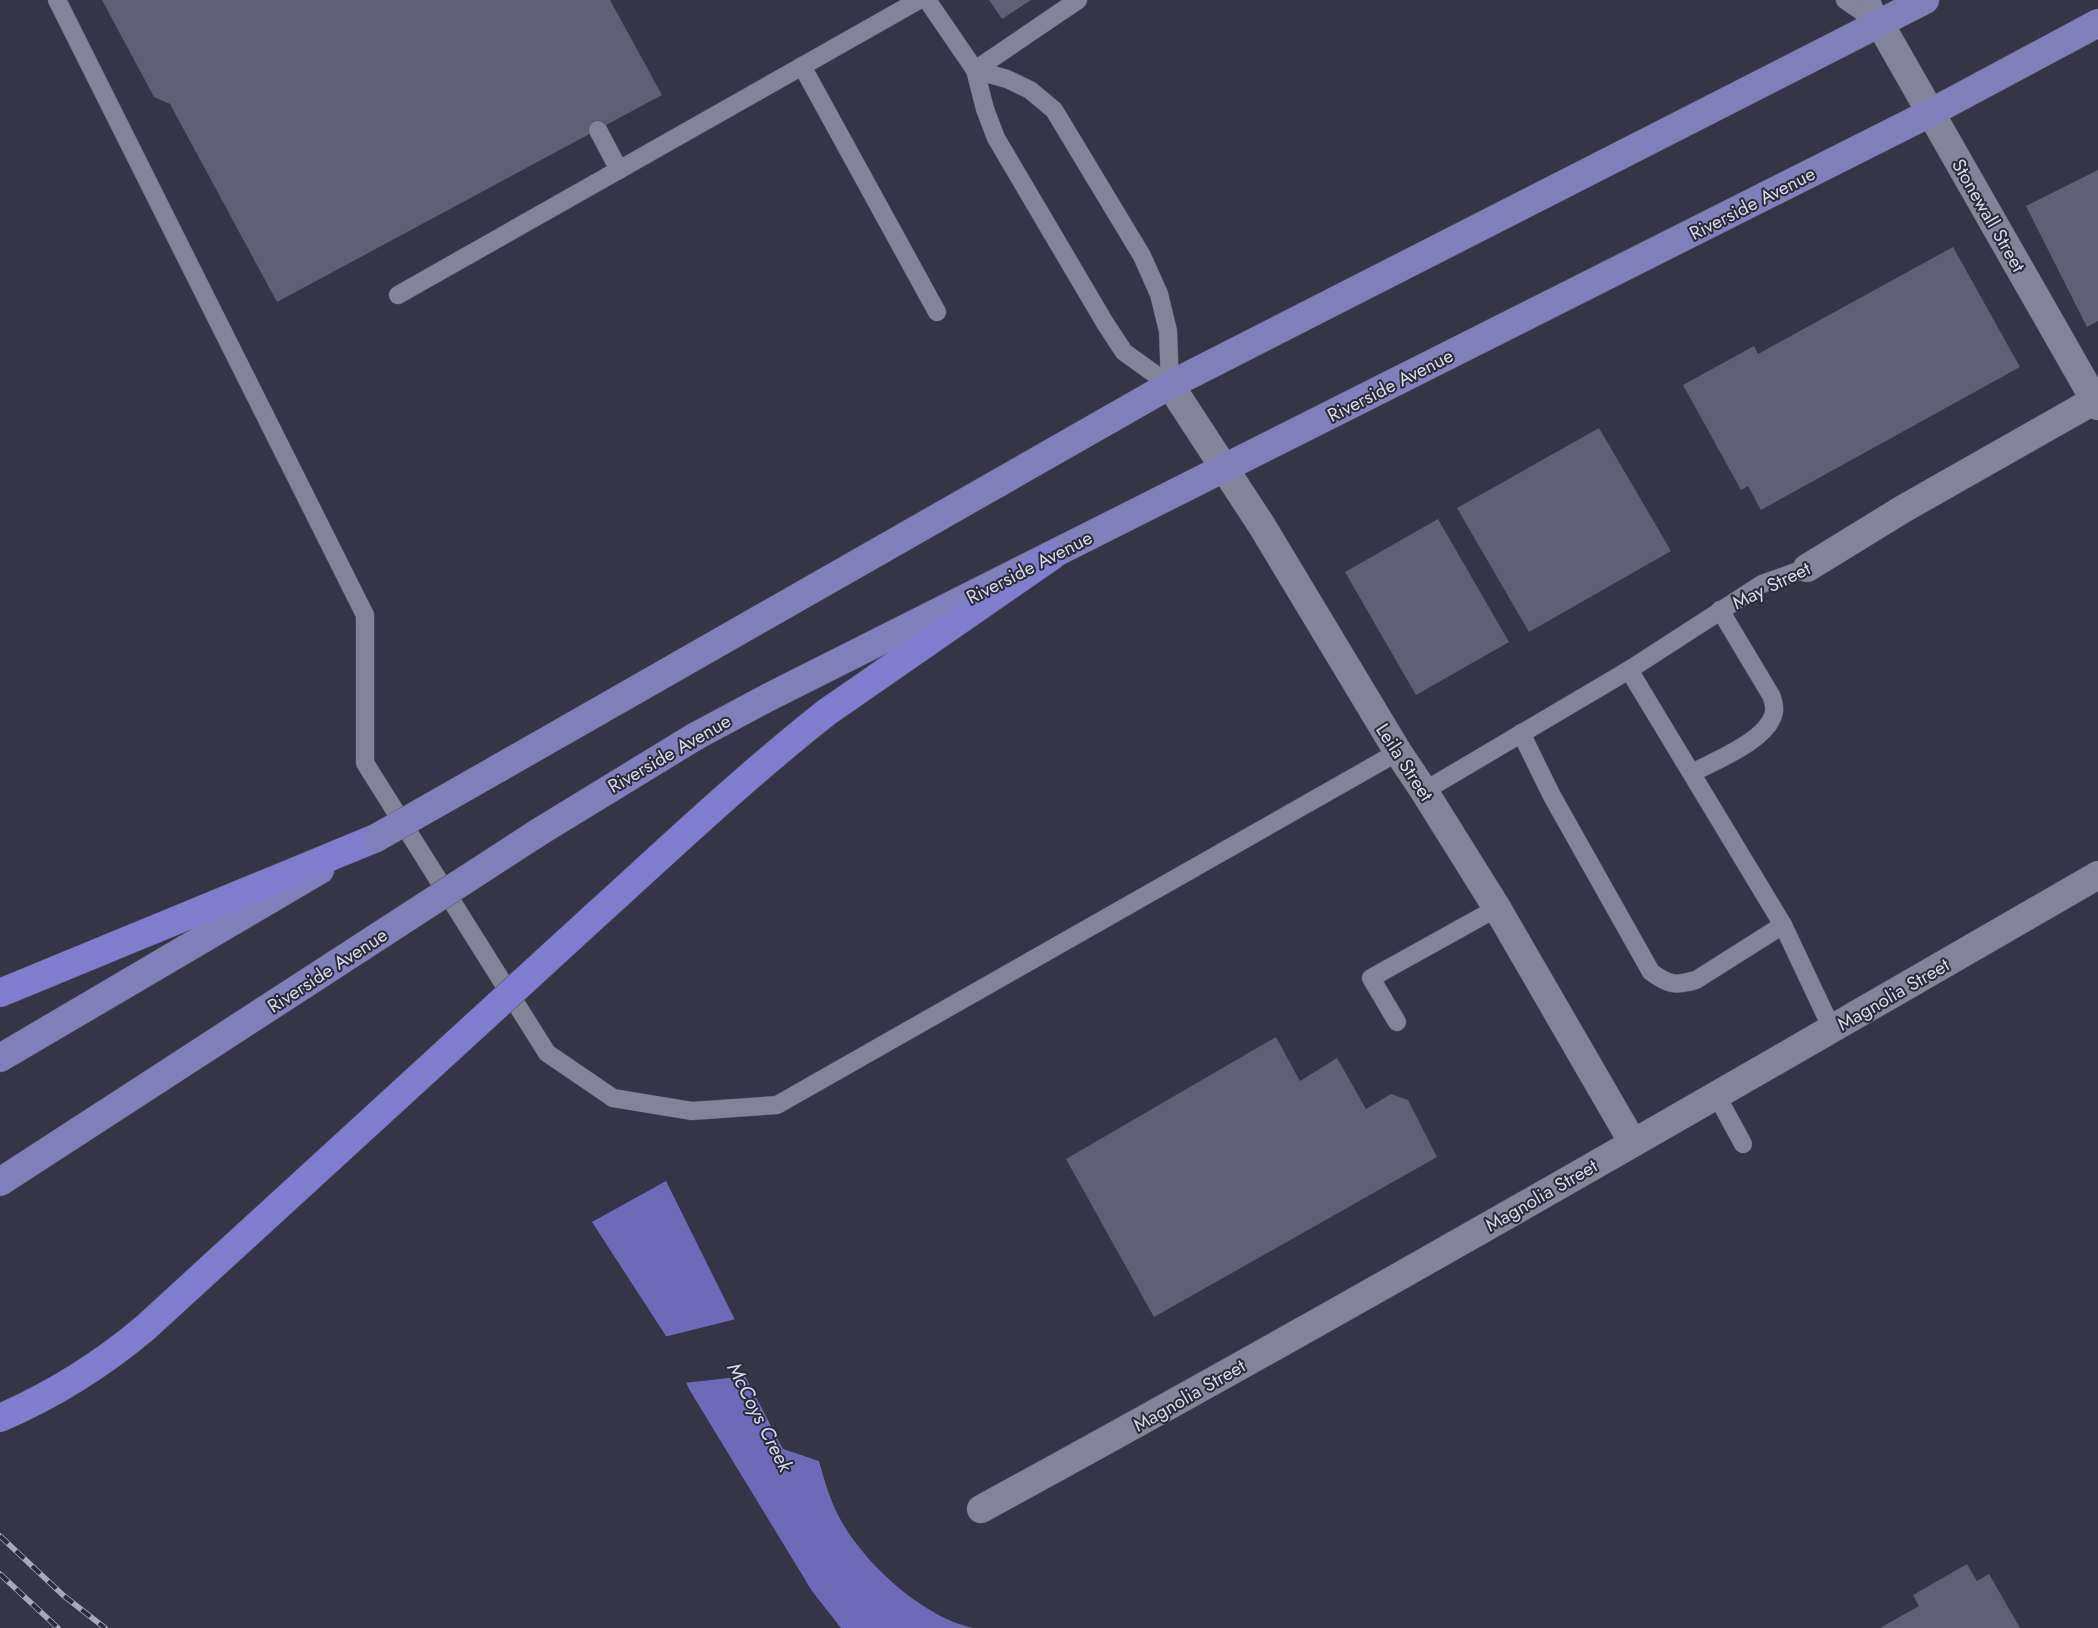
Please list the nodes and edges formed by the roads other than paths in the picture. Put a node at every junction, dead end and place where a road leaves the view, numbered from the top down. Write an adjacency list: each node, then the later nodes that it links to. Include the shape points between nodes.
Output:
1 (57, 0): 24 (lane, via 365,615 365,763 547,1053 613,1098 692,1111 776,1105)
2 (919, 0): 9 (lane)
3 (926, 0): 10 (lane)
4 (1078, 0): 10 (lane)
5 (1845, 0): 7 (lane)
6 (1925, 0): 7 (main road)
7 (1875, 12): 11 (street, Stonewall Street); 16 (main road)
8 (2098, 23): 11 (main road, Riverside Avenue)
9 (802, 66): 13 (lane); 15 (lane)
10 (975, 70): 16 (lane, via 996,138 1105,323 1124,352); 16 (lane, via 1030,90 1054,110 1142,256 1159,294 1168,331)
11 (1930, 113): 17 (street, Stonewall Street); 18 (main road, Riverside Avenue)
12 (598, 130): 13 (lane)
13 (619, 170): 14 (lane)
14 (398, 295)
15 (937, 312)
16 (1170, 385): 18 (street, Leila Street); 27 (main road, bridge)
17 (2096, 403): 20 (street, May Street, via 1904,509)
18 (1225, 469): 19 (main road, Riverside Avenue); 24 (street, Leila Street)
19 (1052, 556): 38 (main road, Riverside Avenue, bridge, via 696,736 539,832); 39 (highway, bridge, via 809,726 597,914 145,1328 88,1372)
20 (1807, 568): 21 (lane, May Street, via 1762,584)
21 (1720, 610): 22 (lane, May Street); 25 (lane, via 1772,696 1775,712 1756,739)
22 (1629, 670): 23 (lane, May Street); 25 (lane)
23 (1521, 733): 26 (lane, May Street); 30 (lane, via 1552,796 1651,972 1671,984 1696,980)
24 (1398, 752): 26 (street, Leila Street)
25 (1692, 773): 30 (lane)
26 (1424, 791): 29 (street, Leila Street)
27 (376, 838): 31 (highway); 34 (main road)
28 (2098, 875): 33 (street, Magnolia Street)
29 (1497, 908): 32 (lane, via 1371,978); 36 (street, Leila Street)
30 (1783, 925): 33 (lane)
31 (0, 994)
32 (1397, 1022)
33 (1832, 1029): 35 (street, Magnolia Street)
34 (0, 1058)
35 (1717, 1096): 36 (street, Magnolia Street); 37 (lane)
36 (1634, 1143): 40 (street, Magnolia Street)
37 (1743, 1144)
38 (0, 1182)
39 (0, 1418)
40 (981, 1510)

